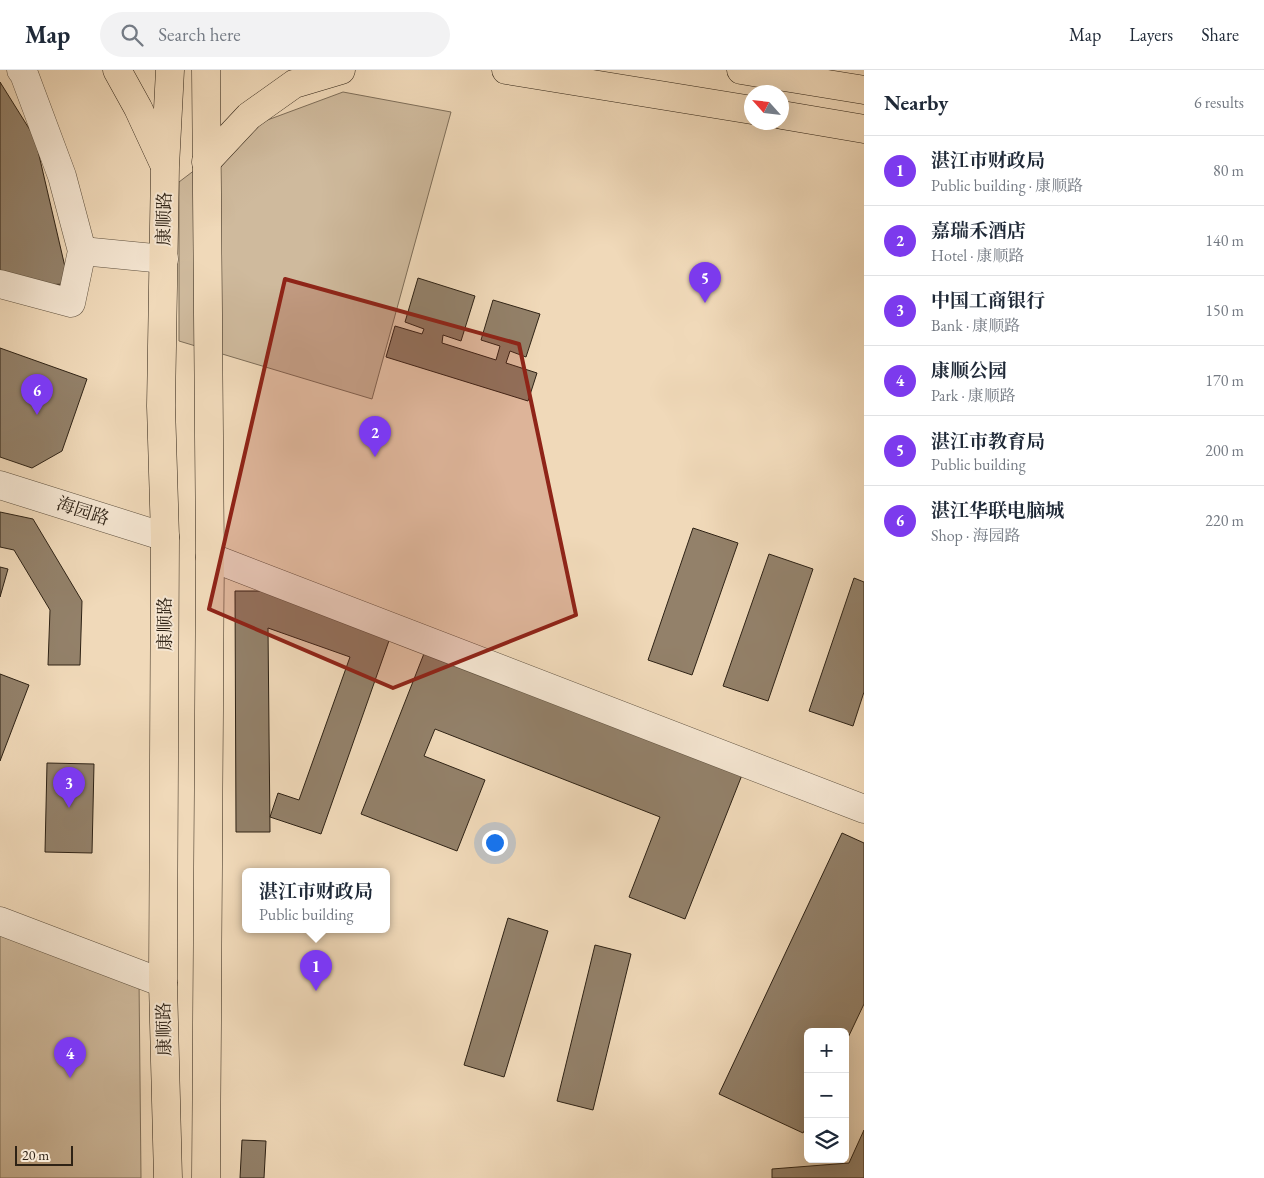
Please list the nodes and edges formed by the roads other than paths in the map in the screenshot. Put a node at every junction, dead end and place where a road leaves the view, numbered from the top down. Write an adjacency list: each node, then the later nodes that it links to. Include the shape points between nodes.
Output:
1 (21, 70): 14 (street, via 62,176)
2 (117, 70): 13 (main road)
3 (170, 70): 13 (main road, 康顺路)
4 (206, 70): 12 (main road)
5 (341, 70): 12 (main road, via 294,84 249,116)
6 (506, 70): 9 (main road)
7 (741, 70): 8 (main road)
8 (864, 90)
9 (744, 109)
10 (789, 116): 11 (main road)
11 (864, 129)
12 (206, 162): 19 (main road)
13 (165, 167): 15 (main road, 康顺路)
14 (82, 251): 15 (street); 16 (street, via 71,303)
15 (164, 259): 18 (main road, 康顺路, via 161,406)
16 (0, 284)
17 (0, 485): 18 (street, 海园路)
18 (165, 537): 22 (main road, 康顺路)
19 (210, 557): 20 (street); 24 (main road)
20 (864, 809)
21 (0, 921): 22 (street)
22 (163, 983): 23 (main road, 康顺路)
23 (168, 1178)
24 (206, 1178)

